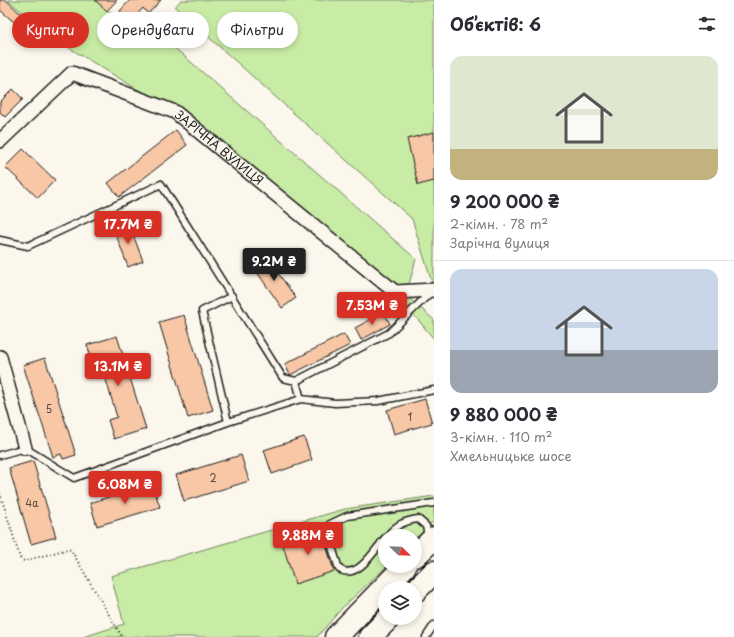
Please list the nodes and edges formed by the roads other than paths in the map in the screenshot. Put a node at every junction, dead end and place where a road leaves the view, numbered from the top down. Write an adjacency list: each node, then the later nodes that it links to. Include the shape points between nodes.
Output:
1 (0, 141): 3 (street, ЗАРІЧНА ВУЛИЦЯ, via 72,73 174,112 395,292)
2 (0, 240): 4 (lane, via 28,246 161,184)
3 (434, 290): 6 (lane, via 389,332)
4 (232, 296): 6 (lane, via 283,378); 9 (lane, via 202,311)
5 (0, 357): 10 (street)
6 (296, 381): 8 (lane)
7 (434, 390): 8 (lane, via 378,402 335,404)
8 (301, 399): 9 (lane)
9 (228, 422): 10 (lane, via 74,478)
10 (25, 448): 11 (lane)
11 (0, 455)
12 (434, 503): 15 (lane, via 347,516 330,524 328,535 339,569 343,572 359,568)
13 (393, 529): 14 (lane, via 405,521 418,520 426,526)
14 (426, 545)
15 (378, 546)
16 (434, 572): 18 (highway)
17 (398, 573): 22 (highway)
18 (422, 584)
19 (382, 625): 21 (highway)
20 (434, 625): 23 (lane)
21 (371, 636)
22 (336, 637)
23 (426, 637)

